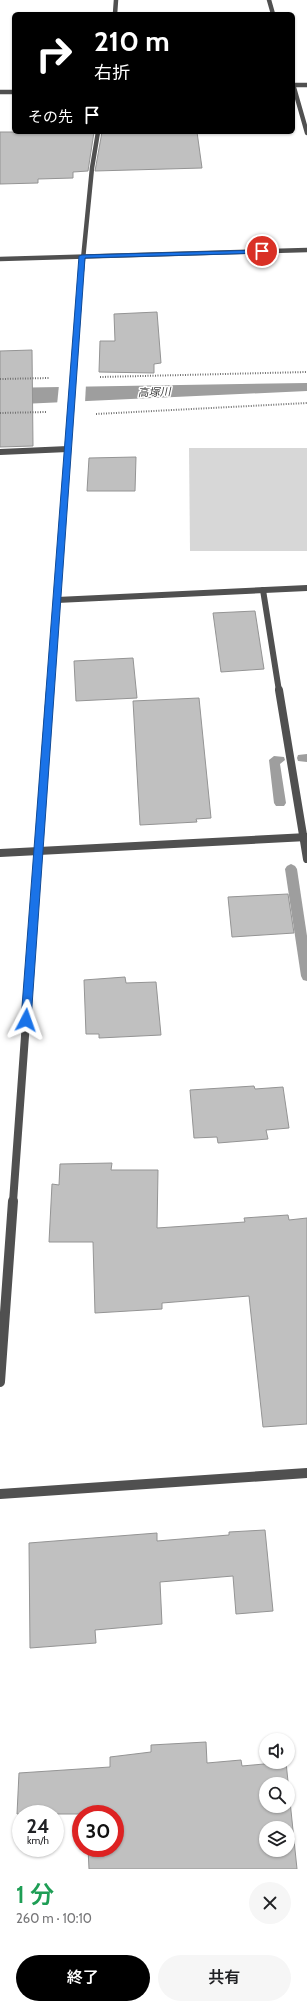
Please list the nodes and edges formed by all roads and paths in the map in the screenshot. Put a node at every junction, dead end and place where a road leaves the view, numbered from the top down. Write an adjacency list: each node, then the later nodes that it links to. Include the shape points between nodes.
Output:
1 (116, 0): 3 (street)
2 (269, 0): 4 (street)
3 (115, 12)
4 (272, 12)
5 (295, 85): 6 (street)
6 (307, 85)
7 (0, 92): 8 (street)
8 (12, 92)
9 (295, 92): 11 (street)
10 (98, 134): 13 (street)
11 (307, 134)
12 (307, 250): 13 (street)
13 (82, 256): 14 (street); 17 (street)
14 (0, 259)
15 (307, 372): 17 (path)
16 (0, 379): 17 (path)
17 (73, 379): 19 (street)
18 (307, 403): 19 (path)
19 (70, 412): 20 (path); 21 (street)
20 (0, 414)
21 (68, 449): 22 (street); 25 (street)
22 (0, 452)
23 (307, 588): 24 (street)
24 (263, 590): 25 (street); 26 (street)
25 (57, 600): 27 (street)
26 (305, 837): 27 (street); 29 (street)
27 (38, 852): 28 (street); 30 (street)
28 (0, 854)
29 (307, 858)
30 (0, 1382)
31 (307, 1473): 32 (street)
32 (0, 1494)

